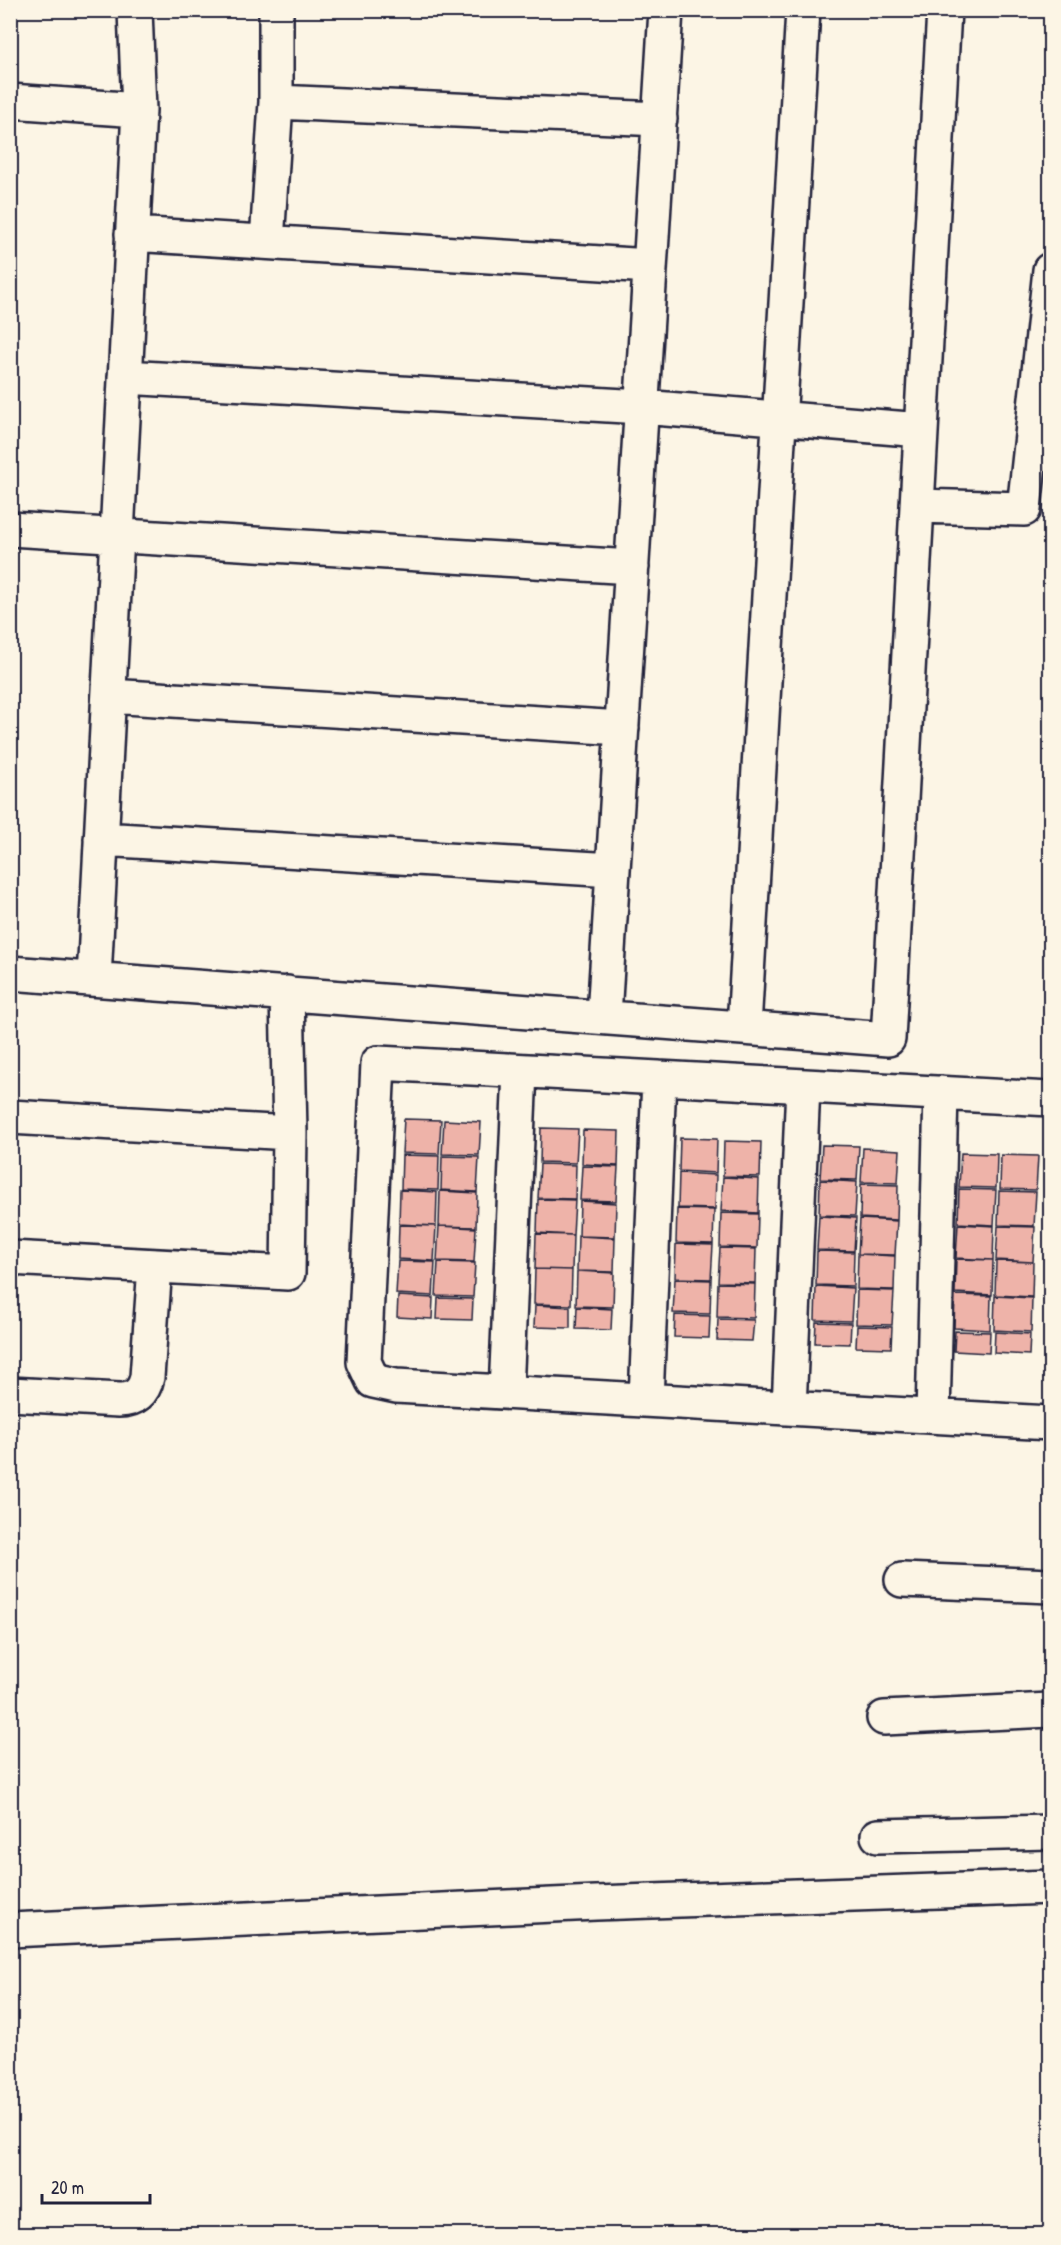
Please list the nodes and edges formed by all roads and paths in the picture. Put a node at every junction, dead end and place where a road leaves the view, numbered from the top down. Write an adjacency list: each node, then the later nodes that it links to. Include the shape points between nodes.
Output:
1 (135, 10): 8 (street)
2 (276, 10): 7 (street)
3 (666, 10): 9 (street)
4 (803, 10): 16 (street)
5 (944, 10): 17 (street)
6 (10, 101): 8 (street)
7 (276, 102): 9 (street); 11 (street)
8 (138, 110): 10 (street)
9 (660, 118): 12 (street)
10 (132, 234): 11 (street); 14 (street)
11 (267, 242): 12 (street)
12 (650, 266): 15 (street)
13 (1050, 270): 18 (street, via 1024,509)
14 (125, 377): 15 (street); 20 (street)
15 (642, 407): 16 (street); 21 (street)
16 (779, 418): 17 (street); 30 (street)
17 (921, 430): 18 (street)
18 (917, 506): 30 (street, via 888,1039)
19 (10, 529): 20 (street)
20 (117, 535): 21 (street); 22 (street)
21 (632, 567): 23 (street)
22 (109, 696): 23 (street); 24 (street)
23 (622, 728): 25 (street)
24 (101, 839): 25 (street); 27 (street)
25 (613, 870): 29 (street)
26 (10, 973): 27 (street)
27 (94, 979): 28 (street)
28 (287, 993): 29 (street); 37 (street)
29 (604, 1016): 30 (street)
30 (744, 1027)
31 (520, 1071): 32 (street); 40 (street); 40 (street, via 378,1063 364,1362 373,1381 396,1386)
32 (659, 1078): 33 (street); 42 (street)
33 (803, 1086): 34 (street); 43 (street)
34 (941, 1093): 35 (street); 44 (street)
35 (1050, 1099)
36 (10, 1117): 37 (street)
37 (290, 1133): 39 (street, via 288,1273)
38 (10, 1258): 39 (street)
39 (155, 1266): 41 (street, via 147,1377 138,1394 119,1400)
40 (506, 1392): 42 (street)
41 (10, 1394)
42 (646, 1401): 43 (street)
43 (789, 1408): 44 (street)
44 (933, 1416): 45 (street)
45 (1050, 1423)
46 (902, 1580): 47 (street)
47 (1050, 1586)
48 (1050, 1710): 49 (street)
49 (884, 1718)
50 (1050, 1832): 51 (street)
51 (878, 1836)
52 (1050, 1887): 53 (street)
53 (10, 1930)

